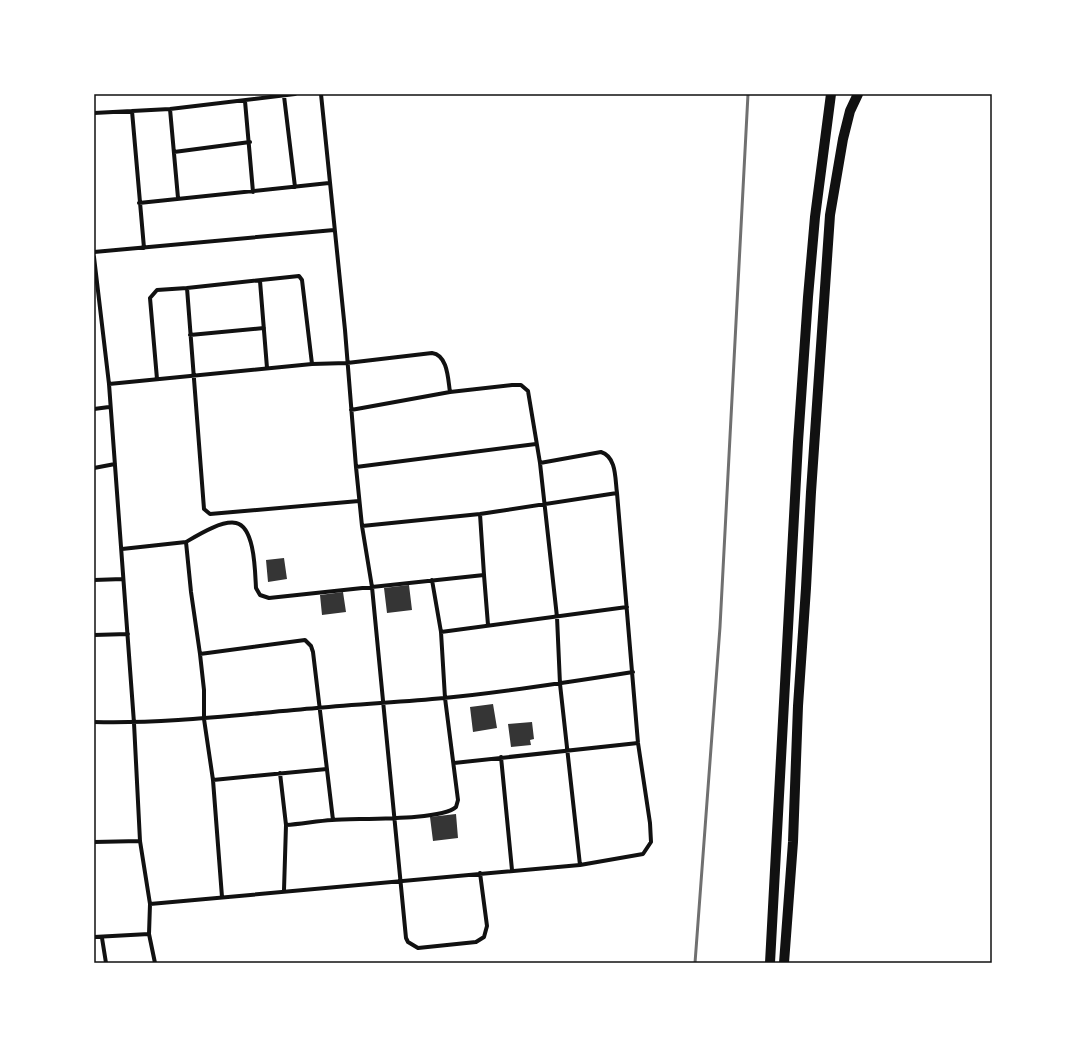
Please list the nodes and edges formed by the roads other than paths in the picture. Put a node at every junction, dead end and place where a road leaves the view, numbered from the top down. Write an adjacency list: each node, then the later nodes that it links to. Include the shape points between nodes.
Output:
1 (296, 94): 5 (street)
2 (321, 94): 12 (street)
3 (831, 94): 91 (highway, via 815,217 798,442)
4 (858, 94): 92 (highway, via 850,111 843,139 830,215 810,492 793,842)
5 (284, 96): 6 (street); 13 (street)
6 (245, 101): 7 (street); 10 (street)
7 (170, 109): 8 (street); 11 (street)
8 (132, 111): 9 (street); 16 (street)
9 (94, 113)
10 (250, 142): 11 (street); 14 (street)
11 (174, 152): 15 (street)
12 (329, 183): 13 (street); 17 (street)
13 (294, 187): 14 (street)
14 (253, 192): 15 (street)
15 (178, 198): 16 (street)
16 (139, 202): 18 (street)
17 (334, 230): 18 (street); 25 (street)
18 (144, 248): 19 (street)
19 (94, 252)
20 (94, 257): 30 (street)
21 (260, 281): 22 (street); 23 (street); 26 (street, via 301,277)
22 (187, 288): 24 (street); 29 (street, via 157,290 150,298)
23 (264, 328): 24 (street); 27 (street)
24 (190, 335): 28 (street)
25 (347, 363): 26 (street); 31 (street, via 436,354 445,364); 34 (street)
26 (312, 364): 27 (street)
27 (267, 368): 28 (street)
28 (193, 376): 29 (street); 41 (street, via 202,504 207,512 210,514)
29 (157, 379): 30 (street)
30 (109, 384): 32 (street)
31 (450, 392): 34 (street); 35 (street, via 512,385 525,387 530,397)
32 (110, 407): 33 (street); 37 (street)
33 (94, 409)
34 (351, 410): 38 (street)
35 (536, 444): 36 (street); 38 (street)
36 (540, 463): 40 (street, via 594,453 606,454 611,458 613,465); 42 (street)
37 (115, 464): 39 (street); 46 (street)
38 (356, 467): 41 (street)
39 (94, 468)
40 (617, 493): 42 (street); 52 (street)
41 (359, 501): 44 (street)
42 (545, 505): 43 (street); 53 (street)
43 (480, 514): 44 (street); 47 (street)
44 (362, 526): 51 (street)
45 (186, 542): 46 (street); 51 (street, via 210,529 227,524 243,526 251,540 256,588 265,597); 58 (street)
46 (122, 549): 48 (street)
47 (484, 575): 50 (street); 54 (street)
48 (123, 579): 49 (street); 56 (street)
49 (94, 580)
50 (432, 580): 51 (street); 55 (street)
51 (372, 587): 62 (street)
52 (627, 607): 53 (street); 59 (street)
53 (557, 617): 54 (street); 60 (street)
54 (488, 625): 55 (street)
55 (441, 632): 61 (street)
56 (128, 634): 57 (street); 66 (street)
57 (94, 635)
58 (200, 654): 63 (street, via 305,640 313,652); 64 (street)
59 (633, 672): 60 (street); 67 (street)
60 (560, 684): 61 (street); 68 (street)
61 (445, 698): 62 (street); 70 (street)
62 (383, 704): 63 (street); 74 (street)
63 (319, 708): 64 (street); 71 (street)
64 (204, 719): 66 (street); 73 (street)
65 (94, 722): 66 (street)
66 (134, 723): 77 (street)
67 (638, 743): 68 (street); 79 (street, via 651,842 643,854)
68 (568, 750): 69 (street); 79 (street)
69 (501, 757): 70 (street); 80 (street)
70 (454, 763): 74 (street, via 458,800 456,807 446,812)
71 (327, 769): 72 (street); 75 (street)
72 (280, 773): 73 (street); 76 (street)
73 (213, 780): 84 (street)
74 (394, 819): 75 (street); 82 (street)
75 (333, 820): 76 (street)
76 (286, 825): 83 (street)
77 (140, 841): 78 (street); 85 (street)
78 (94, 842)
79 (580, 865): 80 (street)
80 (512, 870): 81 (street)
81 (480, 873): 82 (street); 82 (street, via 487,926 484,937 476,942 418,948 406,938)
82 (400, 880): 83 (street)
83 (284, 890): 84 (street)
84 (222, 897): 85 (street)
85 (150, 904): 86 (street)
86 (149, 934): 88 (street); 90 (street)
87 (94, 937): 88 (street)
88 (102, 938): 89 (street)
89 (106, 963)
90 (155, 963)
91 (770, 963)
92 (784, 963)

